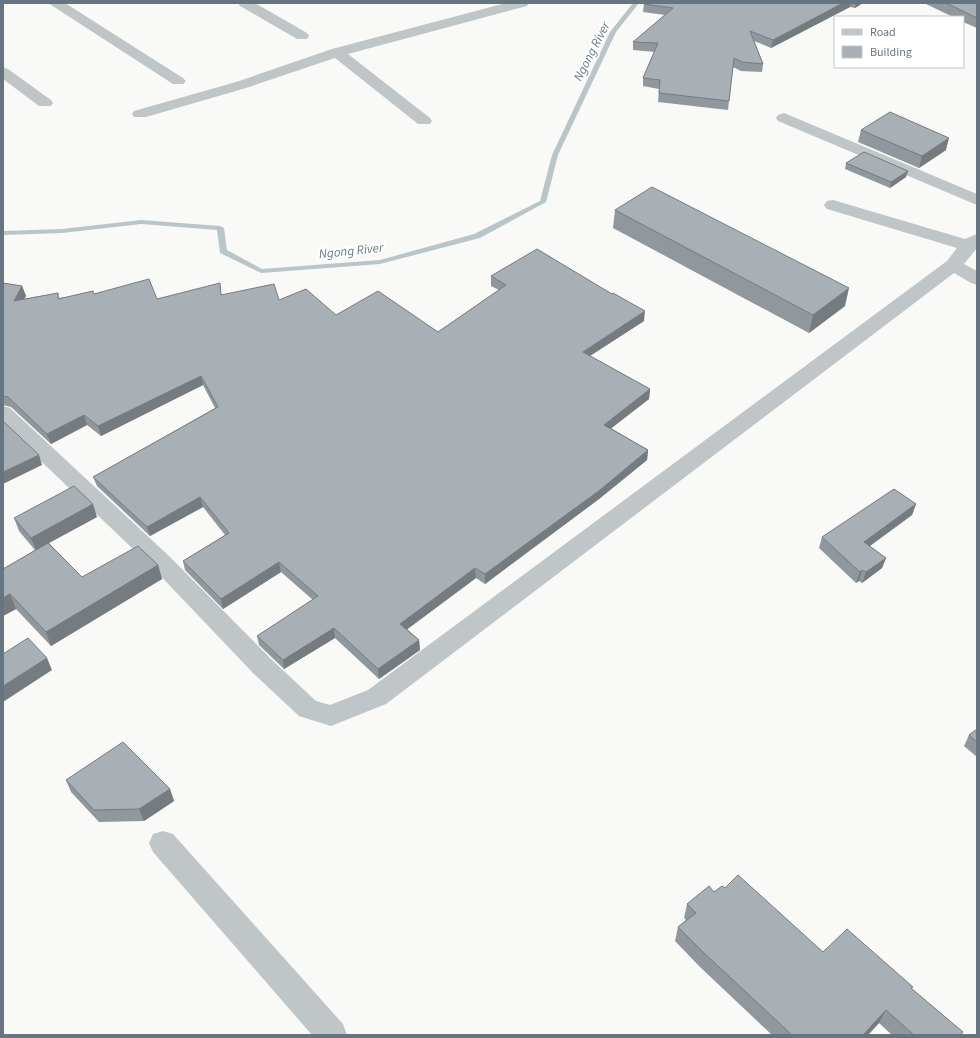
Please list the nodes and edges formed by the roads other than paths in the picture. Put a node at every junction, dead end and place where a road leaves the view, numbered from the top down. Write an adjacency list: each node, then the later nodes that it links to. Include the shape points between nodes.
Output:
1 (55, 3): 7 (street)
2 (245, 3): 4 (street)
3 (522, 3): 5 (street)
4 (302, 36)
5 (337, 52): 9 (street, via 241,85); 11 (street)
6 (3, 72): 8 (street)
7 (178, 80)
8 (45, 103)
9 (140, 114)
10 (784, 118): 12 (street)
11 (424, 121)
12 (977, 200)
13 (833, 205): 14 (street)
14 (973, 243): 15 (street)
15 (952, 265): 16 (street); 17 (street, via 377,697 331,716 308,709 268,672 161,562)
16 (977, 279)
17 (3, 414)
18 (163, 843): 19 (street)
19 (332, 1035)

